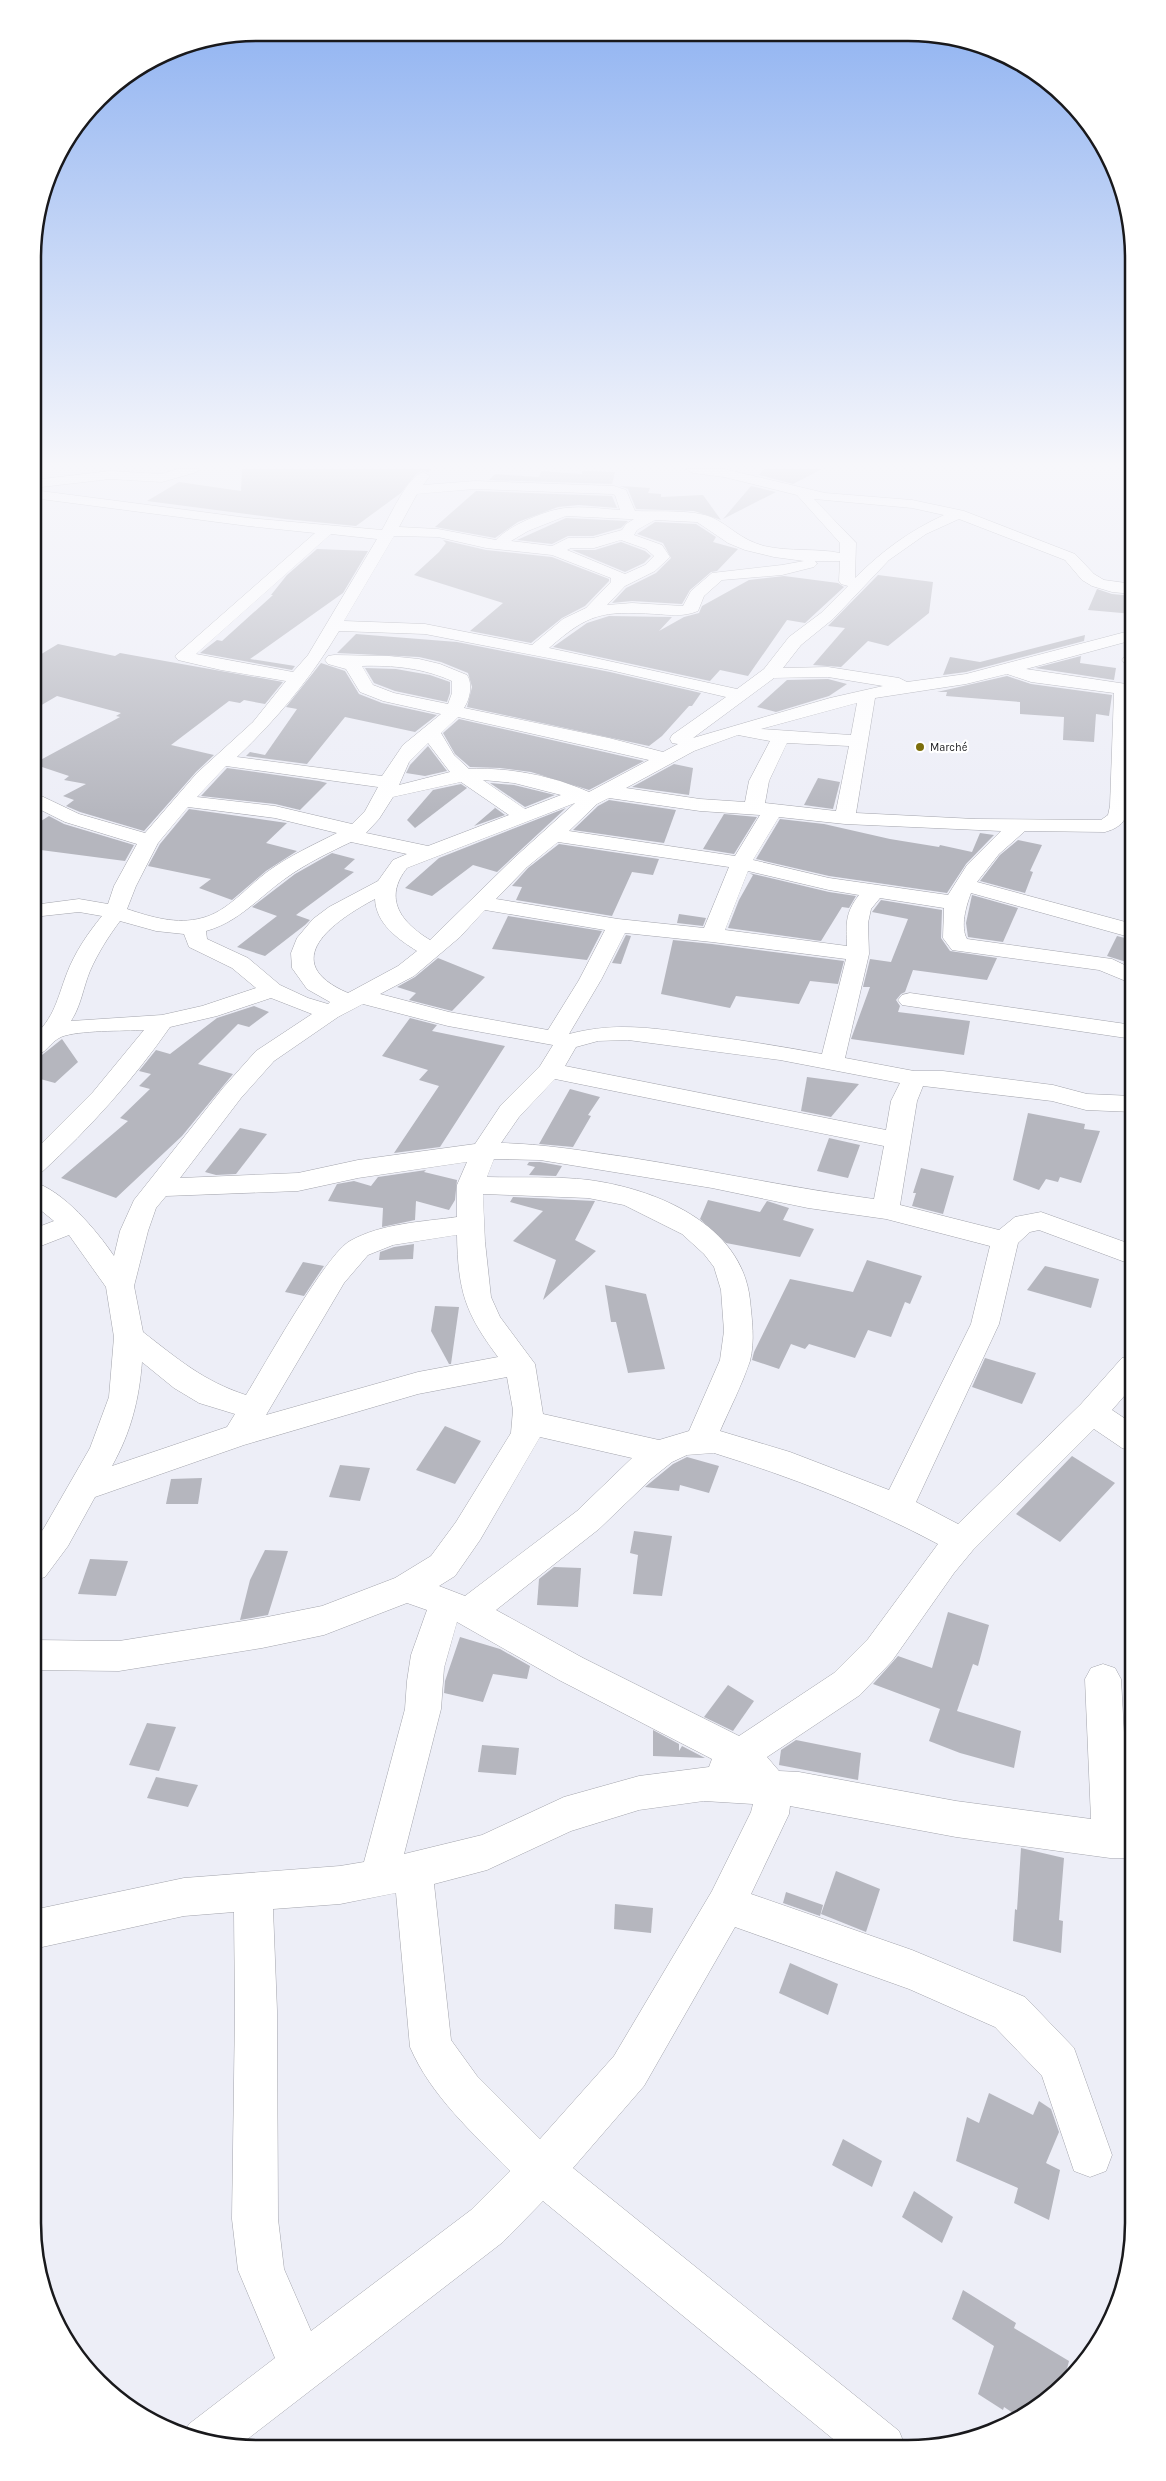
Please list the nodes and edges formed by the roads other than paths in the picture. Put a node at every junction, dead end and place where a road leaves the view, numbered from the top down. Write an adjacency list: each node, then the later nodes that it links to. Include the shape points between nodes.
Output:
1 (265, 585): 18 (street, via 184,656)
2 (357, 585): 11 (street)
3 (617, 585): 10 (street)
4 (708, 585): 10 (street, via 698,594 692,608 685,611 632,608)
5 (845, 585): 9 (street)
6 (857, 585): 9 (street)
7 (1104, 585): 8 (street)
8 (1125, 588)
9 (837, 606): 17 (street, via 795,641)
10 (592, 611): 13 (street, via 569,622)
11 (332, 626): 13 (street, via 425,629); 14 (street)
12 (1125, 637): 16 (street)
13 (536, 650): 21 (street)
14 (315, 657): 15 (street); 18 (street)
15 (344, 661): 23 (street, via 356,667 366,688 377,694); 23 (street, via 401,662 448,672 460,679 462,689)
16 (1009, 669): 19 (street); 20 (street, via 1031,676)
17 (770, 673): 19 (street, via 840,673); 21 (street)
18 (297, 678): 30 (street, via 279,704)
19 (913, 686): 22 (street)
20 (1125, 689)
21 (738, 694): 29 (street)
22 (867, 695): 24 (street); 28 (street)
23 (454, 713): 25 (street); 29 (street)
24 (733, 730): 27 (street); 29 (street)
25 (430, 732): 31 (street); 32 (street, via 402,757)
26 (1125, 733): 40 (street, via 1120,806 1117,818)
27 (781, 737): 28 (street); 36 (street, via 759,781)
28 (859, 741): 38 (street)
29 (660, 757): 33 (street)
30 (221, 760): 32 (street); 34 (street)
31 (465, 776): 32 (street); 33 (street, via 509,776); 37 (street)
32 (388, 788): 42 (street, via 368,821)
33 (590, 795): 36 (street); 37 (street); 43 (street)
34 (184, 801): 42 (street, via 275,812); 44 (street)
35 (41, 802): 44 (street, via 72,818)
36 (763, 809): 38 (street); 46 (street)
37 (523, 816): 45 (street)
38 (845, 818): 39 (street)
39 (1021, 826): 40 (street); 49 (street, via 994,846)
40 (1105, 826): 41 (street)
41 (1125, 830)
42 (352, 833): 45 (street); 54 (street, via 298,860 226,916)
43 (554, 835): 46 (street); 50 (street, via 520,862)
44 (149, 841): 52 (street)
45 (427, 852): 47 (street, via 400,864 389,875)
46 (741, 864): 48 (street); 56 (street)
47 (385, 886): 57 (street, via 388,910 398,927); 62 (street, via 357,898 334,914 301,949 300,960 306,974 316,985)
48 (874, 891): 49 (street); 58 (street, via 860,908)
49 (960, 894): 55 (street, via 1055,908); 59 (street, via 954,938 960,945 1104,964)
50 (480, 903): 53 (street); 57 (street)
51 (41, 910): 52 (street, via 73,905)
52 (115, 913): 54 (street, via 172,927); 64 (street, via 96,938 79,971 66,1011)
53 (618, 926): 56 (street); 66 (street)
54 (194, 927): 60 (street, via 197,942 240,963)
55 (1125, 929)
56 (712, 935): 58 (street)
57 (431, 950): 62 (street, via 406,970)
58 (858, 954): 68 (street)
59 (1125, 973)
60 (272, 990): 62 (street, via 300,1003); 63 (street)
61 (910, 1000): 65 (street)
62 (346, 1003): 66 (street); 76 (street, via 265,1056 232,1093)
63 (162, 1022): 64 (street, via 95,1025); 74 (street, via 108,1094)
64 (53, 1031): 67 (street)
65 (1125, 1031)
66 (561, 1040): 68 (street, via 628,1033); 69 (street)
67 (41, 1042)
68 (832, 1063): 70 (street)
69 (550, 1070): 72 (street); 73 (street, via 510,1111)
70 (914, 1078): 71 (street, via 1043,1092 1086,1102); 72 (street, via 904,1101)
71 (1125, 1104)
72 (899, 1141): 78 (street)
73 (485, 1151): 75 (street); 76 (street, via 358,1169 298,1182); 78 (street, via 540,1152)
74 (41, 1159)
75 (470, 1185): 80 (street); 93 (street, via 588,1189 631,1197 692,1227 714,1247 727,1265 735,1290 739,1331 735,1360)
76 (160, 1187): 84 (street, via 144,1206)
77 (41, 1197): 79 (street)
78 (886, 1210): 82 (street)
79 (74, 1223): 81 (street); 84 (street)
80 (470, 1224): 86 (street, via 477,1297 487,1321); 88 (street, via 389,1236 358,1248 334,1276)
81 (41, 1237)
82 (1005, 1241): 83 (street, via 1015,1228 1027,1221 1041,1221); 96 (street, via 985,1324)
83 (1125, 1252)
84 (120, 1286): 85 (street)
85 (129, 1337): 88 (street, via 210,1395); 95 (street, via 124,1397 105,1450)
86 (520, 1364): 90 (street); 91 (street, via 418,1383)
87 (1125, 1375): 89 (street)
88 (254, 1409): 91 (street)
89 (1092, 1412): 92 (street); 97 (street)
90 (527, 1422): 94 (street); 99 (street, via 526,1434 468,1532 443,1566)
91 (238, 1435): 95 (street)
92 (1125, 1435)
93 (700, 1442): 94 (street, via 683,1443); 96 (street, via 714,1441 744,1449)
94 (661, 1453): 100 (street, via 588,1520)
95 (84, 1488): 98 (street, via 56,1538)
96 (897, 1507): 97 (street)
97 (961, 1541): 103 (street, via 880,1650 847,1684)
98 (41, 1557)
99 (407, 1588): 100 (street); 101 (street, via 324,1620 262,1633 119,1656)
100 (458, 1608): 103 (street); 107 (street, via 428,1656 423,1681 423,1709)
101 (41, 1655)
102 (1103, 1679): 106 (street, via 1109,1776)
103 (741, 1755): 104 (street); 105 (street)
104 (704, 1784): 105 (street); 107 (street, via 639,1793 564,1815 487,1852)
105 (770, 1788): 106 (street, via 798,1789 956,1819); 109 (street, via 770,1814)
106 (1122, 1840)
107 (396, 1874): 108 (street, via 340,1885); 112 (street, via 430,2046 462,2091)
108 (253, 1892): 110 (street, via 184,1897); 113 (street, via 255,2218 261,2270)
109 (726, 1905): 111 (street, via 912,1970 1010,2012 1059,2063); 112 (street, via 629,2071)
110 (41, 1927)
111 (1090, 2156)
112 (541, 2171): 113 (street, via 487,2226); 115 (street)
113 (302, 2366): 114 (street)
114 (214, 2435)
115 (872, 2440)

